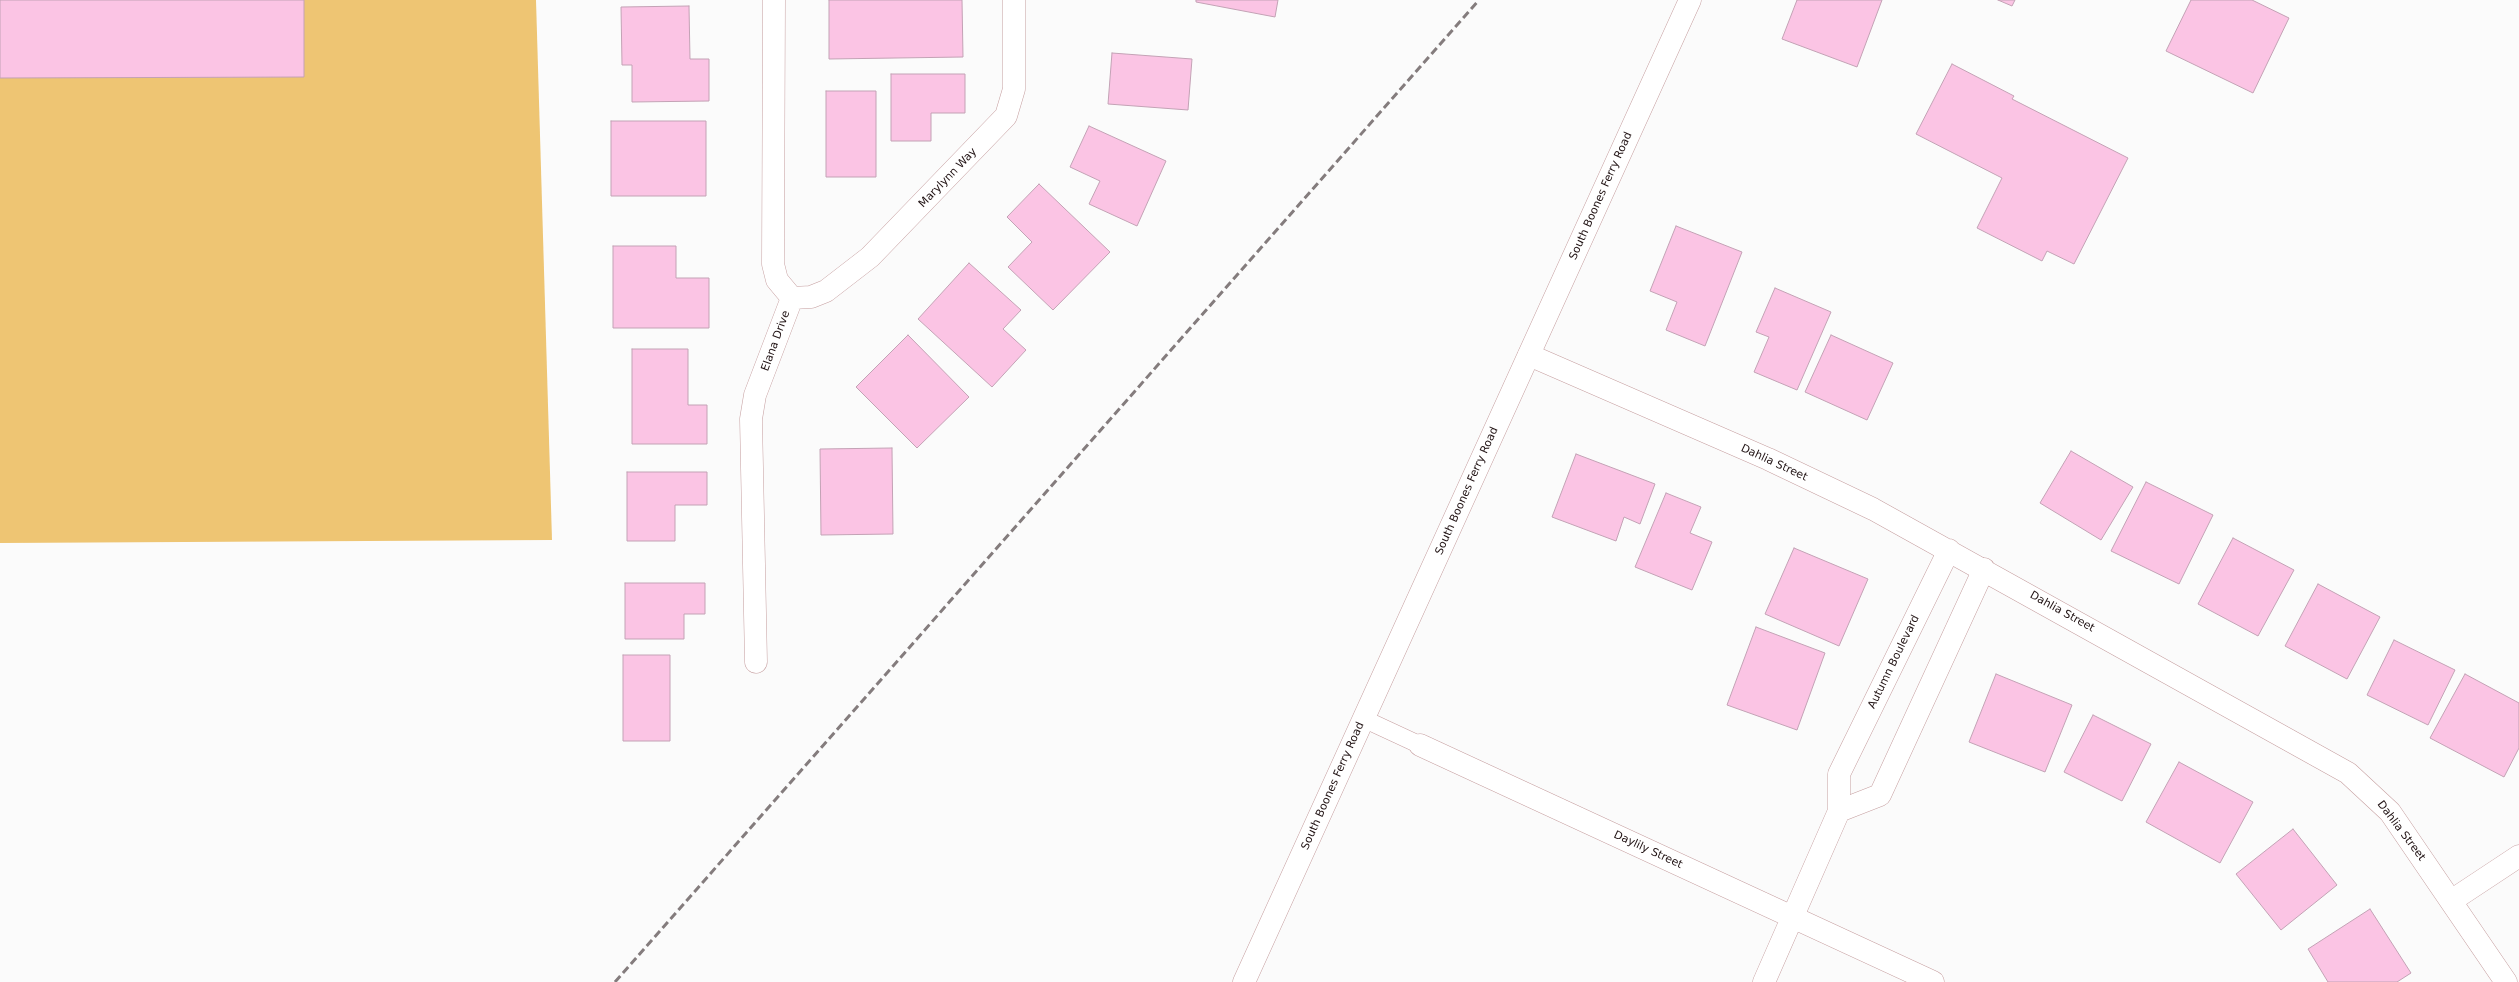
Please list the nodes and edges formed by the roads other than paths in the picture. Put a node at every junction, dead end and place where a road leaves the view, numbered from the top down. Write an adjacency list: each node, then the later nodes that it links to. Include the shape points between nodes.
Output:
1 (774, 0): 4 (street, Elana Drive, via 773,264 777,280)
2 (1014, 0): 4 (street, Marylynn Way, via 1014,90 1006,116 870,258 826,291 810,297)
3 (1690, 0): 5 (street, South Boones Ferry Road)
4 (792, 298): 8 (street, Elana Drive, via 755,395 751,419)
5 (1529, 355): 6 (street, Dahlia Street, via 1768,459 1873,509); 9 (street, South Boones Ferry Road)
6 (1950, 550): 7 (street, Dahlia Street); 11 (street, Autumn Boulevard, via 1839,774)
7 (1984, 569): 11 (street, via 1880,795); 13 (street, Dahlia Street, via 2348,773 2390,812)
8 (756, 662)
9 (1364, 719): 10 (lane, Daylily Street); 15 (street, South Boones Ferry Road)
10 (1420, 745): 14 (street, Daylily Street)
11 (1839, 811): 14 (street)
12 (2519, 856): 13 (street)
13 (2451, 901): 18 (street, Dahlia Street)
14 (1792, 917): 16 (street); 17 (street, Daylily Street)
15 (1244, 982)
16 (1764, 982)
17 (1933, 982)
18 (2506, 982)

